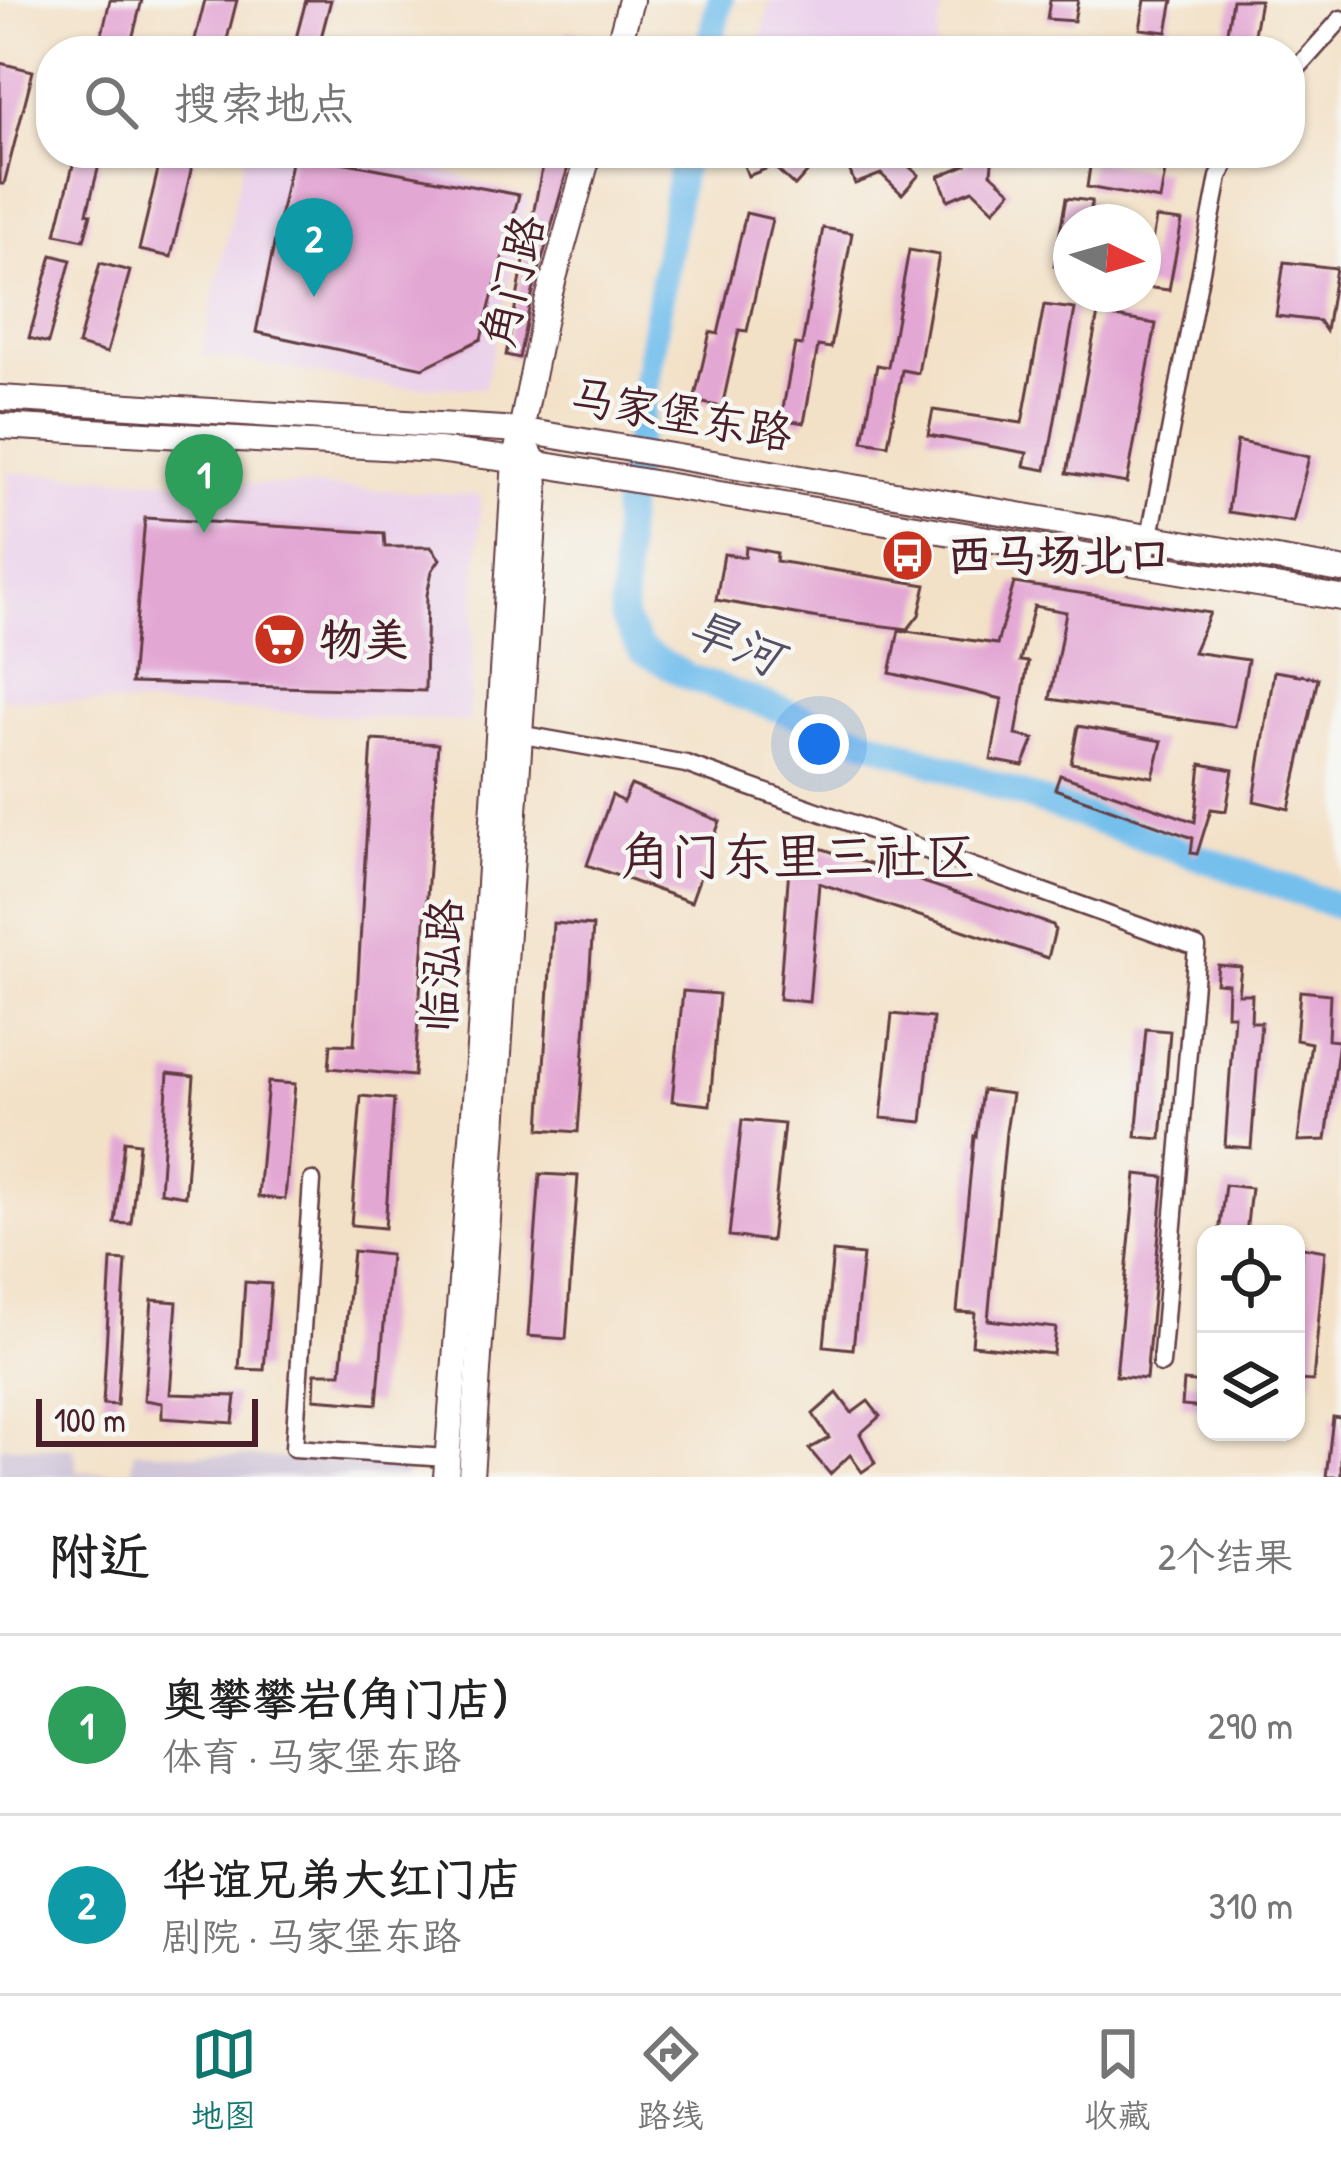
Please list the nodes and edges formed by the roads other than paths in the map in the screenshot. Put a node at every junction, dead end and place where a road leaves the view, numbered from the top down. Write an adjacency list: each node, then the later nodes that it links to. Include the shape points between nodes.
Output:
1 (631, 0): 3 (main road)
2 (1341, 20): 4 (street)
3 (621, 36)
4 (1305, 60)
5 (585, 168): 9 (main road, 角门路)
6 (1224, 168): 12 (street)
7 (0, 398): 9 (main road, 马家堡东路)
8 (1, 426): 10 (street); 11 (main road, 马家堡东路, via 438,450)
9 (519, 430): 11 (main road, 角门路); 12 (main road, 马家堡东路)
10 (0, 444)
11 (525, 462): 13 (main road, 马家堡东路); 16 (main road, 临泓路, via 536,493); 19 (main road, 临泓路)
12 (1150, 538): 13 (street); 14 (main road, 马家堡东路)
13 (1144, 567): 15 (main road, 马家堡东路)
14 (1341, 570)
15 (1341, 598)
16 (518, 734): 18 (street, via 686,764 1197,946); 20 (main road, 临泓路)
17 (312, 1181): 19 (street, via 294,1448)
18 (1161, 1364)
19 (447, 1467)
20 (471, 1477)

